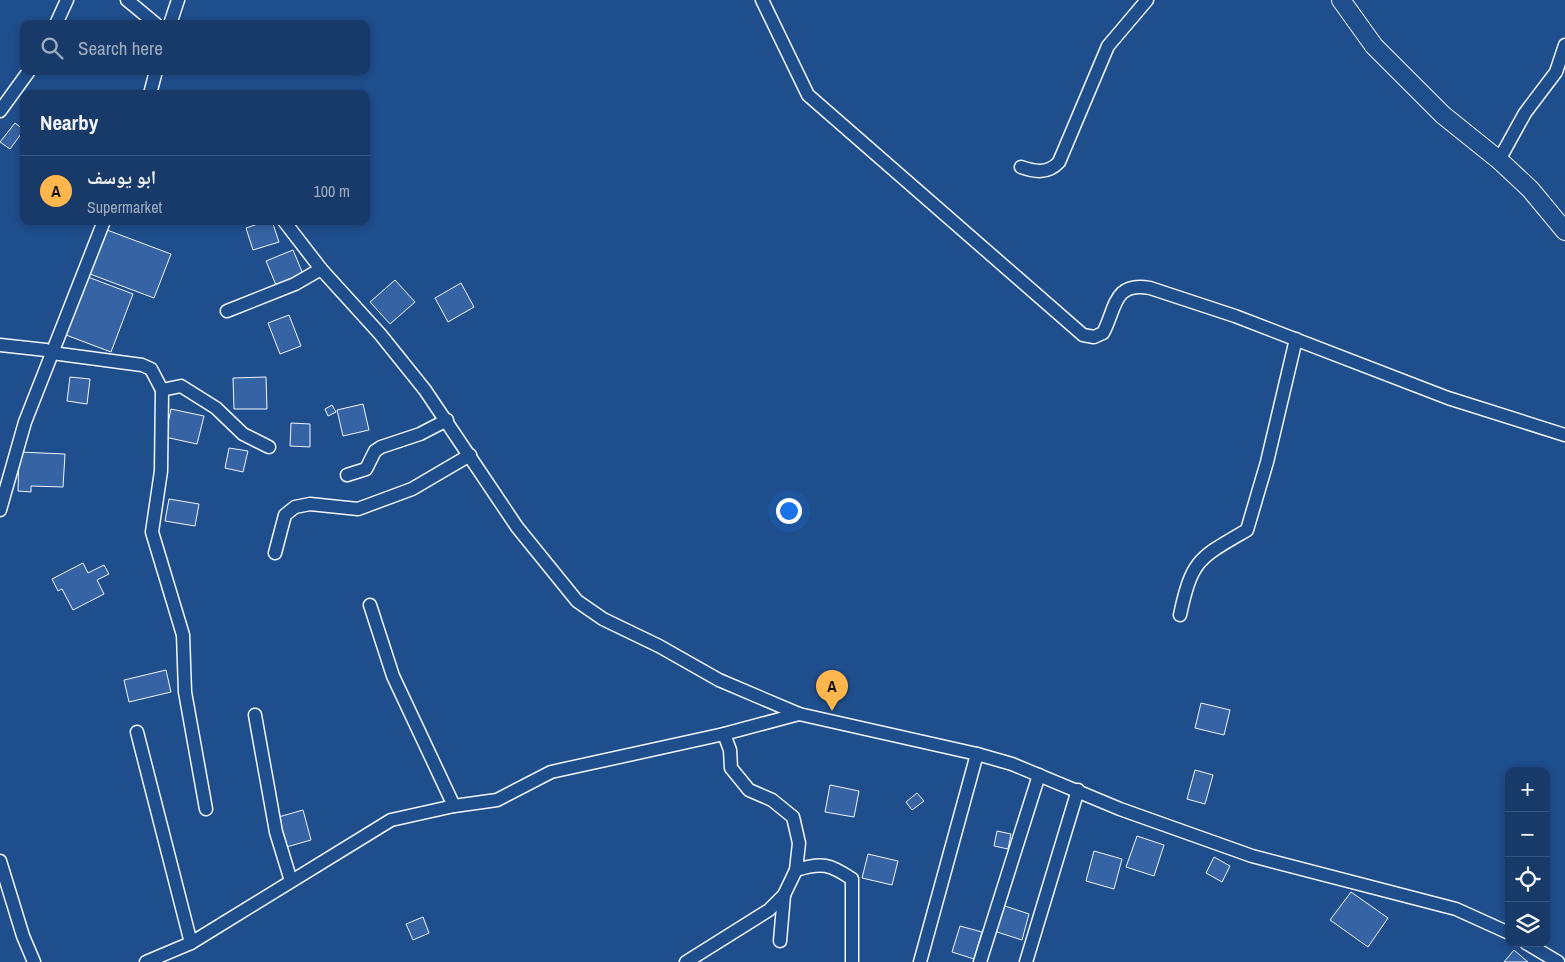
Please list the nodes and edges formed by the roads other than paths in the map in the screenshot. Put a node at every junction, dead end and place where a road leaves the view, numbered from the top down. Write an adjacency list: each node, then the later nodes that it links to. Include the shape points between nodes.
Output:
1 (67, 0): 7 (street)
2 (127, 0): 8 (street)
3 (178, 0): 9 (street)
4 (762, 0): 22 (street, via 808,95 1083,335 1092,338 1101,334 1118,296 1129,289 1143,287)
5 (1147, 0): 16 (street, via 1108,46 1059,162 1042,171)
6 (1341, 0): 15 (street, via 1374,46 1443,115)
7 (58, 20)
8 (151, 20)
9 (171, 20)
10 (1565, 45): 15 (street, via 1556,72 1525,114)
11 (25, 75): 14 (street)
12 (155, 75): 13 (street)
13 (151, 90)
14 (0, 110)
15 (1499, 160): 19 (street, via 1530,189)
16 (1021, 167)
17 (102, 225): 24 (street)
18 (287, 225): 20 (street)
19 (1565, 231)
20 (321, 269): 21 (street, via 295,284); 26 (street, via 380,334)
21 (228, 311)
22 (1296, 339): 27 (street, via 1448,398); 34 (street, via 1247,530 1209,553 1196,565 1187,582)
23 (0, 346): 24 (street)
24 (52, 353): 25 (street, via 142,365 151,369); 31 (street, via 25,422)
25 (162, 390): 28 (street, via 181,386 216,408 243,434); 43 (street, via 161,471 152,532 183,635 185,692)
26 (446, 420): 29 (street); 30 (street, via 381,447 375,451 366,469)
27 (1565, 435)
28 (269, 447)
29 (470, 455): 32 (street, via 412,489 358,509 310,504 295,507 285,515); 35 (street, via 517,527 577,601 603,619 719,680)
30 (347, 475)
31 (0, 510)
32 (275, 553)
33 (370, 605): 42 (street, via 393,676)
34 (1180, 615)
35 (799, 714): 38 (street); 39 (street)
36 (256, 715): 46 (street, via 276,832)
37 (137, 732): 50 (street)
38 (724, 734): 42 (street, via 551,772 497,800); 45 (street, via 730,750 731,768 748,790 772,800 793,817 798,843)
39 (977, 754): 40 (street); 56 (street)
40 (1040, 774): 41 (street); 57 (street)
41 (1078, 790): 48 (street, via 1120,809 1252,856 1456,909); 58 (street)
42 (454, 806): 46 (street, via 391,820)
43 (206, 809)
44 (0, 861): 53 (street)
45 (796, 870): 47 (street); 55 (street, via 814,864 834,866 852,879)
46 (291, 881): 50 (street)
47 (784, 895): 49 (street); 54 (street, via 769,910)
48 (1505, 931)
49 (780, 941)
50 (191, 943): 52 (street)
51 (1533, 947): 59 (street)
52 (151, 961)
53 (34, 962)
54 (686, 962)
55 (852, 962)
56 (920, 962)
57 (980, 962)
58 (1026, 962)
59 (1558, 962)

